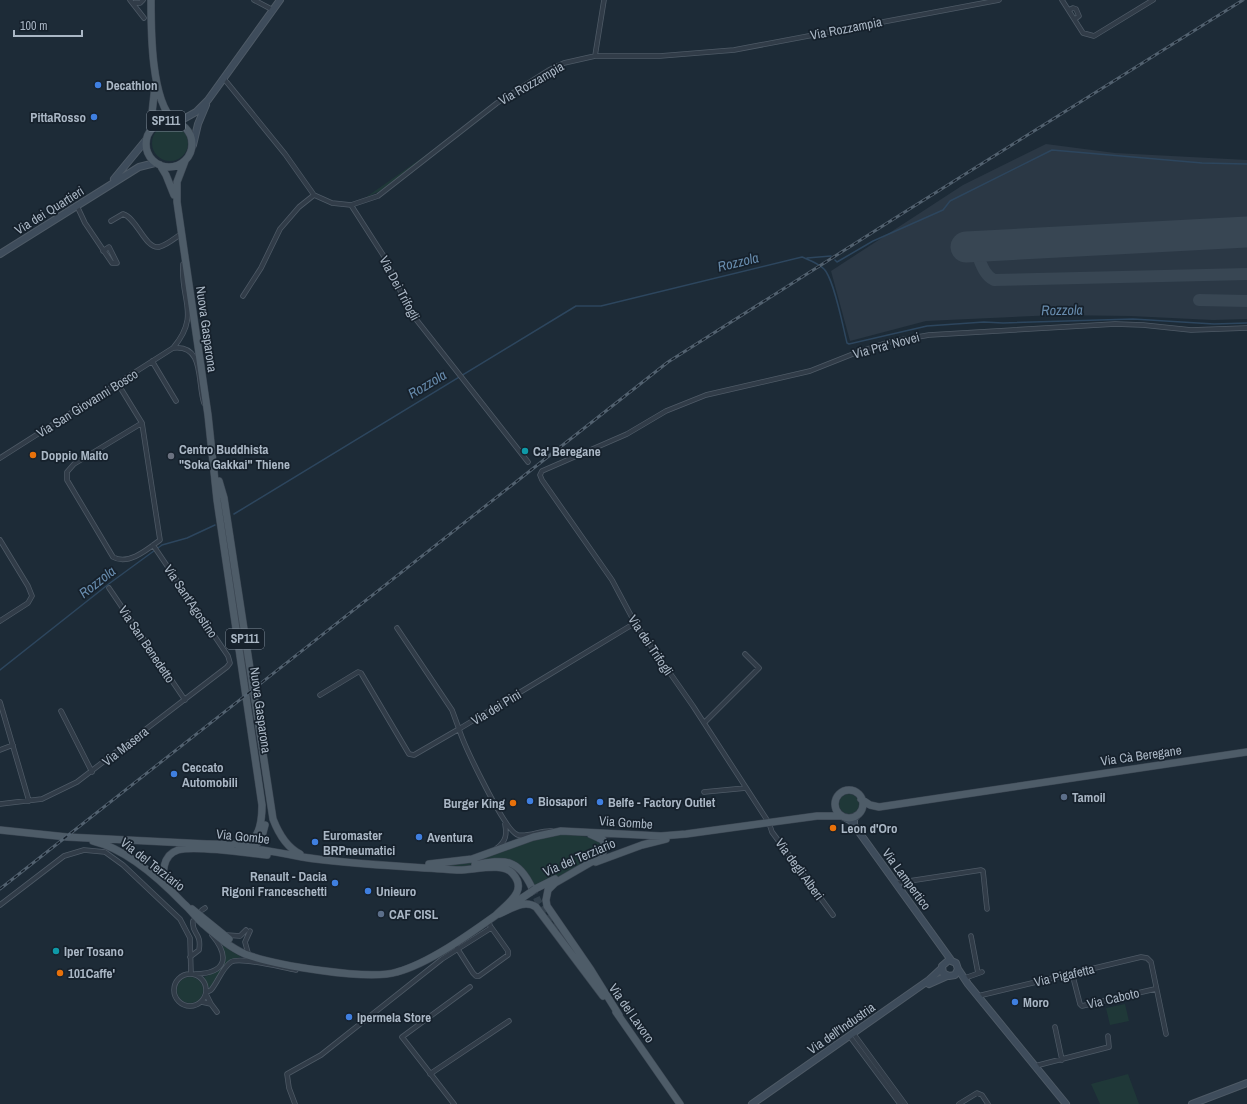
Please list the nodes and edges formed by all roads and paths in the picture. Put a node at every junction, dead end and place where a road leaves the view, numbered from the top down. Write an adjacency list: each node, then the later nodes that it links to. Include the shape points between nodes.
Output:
1 (130, 0): 10 (street)
2 (143, 0): 10 (street)
3 (151, 0): 16 (main road, SP111)
4 (254, 0): 11 (street)
5 (280, 0): 11 (street)
6 (604, 0): 15 (street)
7 (999, 0): 15 (street, Via Rozzampia, via 734,50 668,55)
8 (1062, 0): 12 (street)
9 (1153, 0): 14 (street, via 1094,36 1083,33)
10 (134, 3): 13 (street)
11 (273, 10): 17 (street)
12 (1069, 10): 14 (street); 14 (street, via 1076,9 1079,16)
13 (144, 18)
14 (1075, 19)
15 (595, 56): 28 (street, Via Rozzampia, via 564,63 549,70 497,103 378,196)
16 (156, 76): 19 (main road, SP111, via 163,107); 20 (main road, SP111)
17 (225, 76): 18 (street); 26 (street)
18 (208, 100): 19 (street, via 196,112); 22 (street)
19 (176, 122): 20 (main road, SP111, via 160,122); 22 (main road, SP111, via 189,131)
20 (150, 131): 21 (main road, SP111)
21 (146, 140): 24 (main road, Nuova Gasparona / SP111, via 147,150); 25 (street, Via dei Quartieri)
22 (193, 145): 23 (main road, Nuova Gasparona / SP111)
23 (185, 161): 24 (main road, via 173,167); 27 (main road, Nuova Gasparona / SP111, via 177,182)
24 (158, 164): 25 (street, Via dei Quartieri, via 143,165); 27 (main road, Nuova Gasparona / SP111, via 169,181)
25 (110, 184): 29 (street, Via dei Quartieri)
26 (314, 195): 28 (street, Via Rozzampia, via 332,203); 35 (street, via 299,207 280,229 262,268)
27 (177, 202): 31 (main road, Nuova Gasparona / SP111)
28 (351, 205): 45 (street, Via Dei Trifogli, via 385,258 406,305)
29 (77, 206): 32 (street); 33 (street, Via dei Quartieri)
30 (111, 221): 31 (street, via 123,214 130,216 149,243 157,246)
31 (182, 234): 34 (main road, Nuova Gasparona / SP111)
32 (103, 251)
33 (0, 254)
34 (184, 254): 37 (street, via 187,326 182,338); 41 (main road, Nuova Gasparona / SP111)
35 (243, 296)
36 (1247, 328): 46 (street, Via Pra' Novei, via 1191,330 1115,324 915,336 858,352 810,371 706,395 666,411 627,434)
37 (173, 348): 38 (street, Via San Giovanni Bosco); 41 (street, via 182,347 189,350 196,358 202,398)
38 (152, 361): 39 (street, Via San Giovanni Bosco); 40 (street)
39 (118, 384): 42 (street); 43 (street, Via San Giovanni Bosco)
40 (176, 401)
41 (208, 415): 44 (main road, Nuova Gasparona / SP111)
42 (142, 423): 48 (street, via 160,540); 48 (street, via 74,464 67,472 67,480 113,557 119,561 126,561)
43 (0, 458)
44 (214, 460): 71 (main road, Nuova Gasparona / SP111, via 217,500); 88 (main road, Nuova Gasparona / SP111, via 224,498 273,818 289,846)
45 (528, 462)
46 (547, 468): 51 (street, Via dei Trifogli, via 540,475 542,480 612,580)
47 (0, 540): 50 (street, via 32,596 28,603)
48 (156, 548): 54 (street, Via Sant'Agostino)
49 (109, 588): 56 (street, Via San Benedetto)
50 (0, 621)
51 (635, 623): 59 (street, Via dei Trifogli); 60 (street, Via dei Pini)
52 (397, 628): 60 (street, Via dei Pini, via 452,710)
53 (745, 654): 59 (street, via 758,668)
54 (228, 656): 56 (street, Via Masera, via 230,663 227,667)
55 (320, 695): 60 (street, via 358,672 361,673 409,754 414,755)
56 (185, 700): 64 (street, Via Masera)
57 (0, 702): 61 (street)
58 (61, 711): 64 (street)
59 (704, 723): 65 (street, Via dei Trifogli)
60 (459, 729): 76 (street, via 476,768)
61 (13, 746): 62 (street); 69 (street)
62 (0, 750)
63 (1247, 752): 72 (main road, Via Cà Beregane)
64 (92, 772): 69 (street, Via Masera, via 52,795)
65 (746, 788): 66 (street); 77 (street, Via dei Trifogli)
66 (704, 792)
67 (836, 798): 68 (main road, via 841,792 849,790 856,792); 74 (main road, via 829,810); 75 (main road, via 836,809)
68 (862, 799): 72 (main road, via 870,805); 73 (main road)
69 (29, 801): 70 (street, Via Masera)
70 (0, 804)
71 (262, 805): 84 (main road, Nuova Gasparona / SP111, via 260,829 250,842); 85 (main road, SP111, via 265,820 263,835)
72 (879, 806): 73 (main road)
73 (858, 814): 75 (main road); 78 (street, via 854,819)
74 (817, 816): 75 (main road, Via Gombe); 77 (main road, Via Gombe)
75 (843, 817): 78 (street, Via Lampertico)
76 (505, 822): 80 (street, via 517,835); 87 (street, via 506,835 503,844)
77 (769, 823): 81 (main road, Via Gombe); 100 (street, Via degli Alberi, via 772,832)
78 (854, 827): 93 (street, Via Lampertico)
79 (0, 830): 82 (main road, Via Gombe)
80 (561, 831): 81 (main road, Via Gombe, via 636,836); 87 (main road, Via Gombe, via 533,837); 91 (main road, via 590,834 604,843 600,857)
81 (686, 834): 91 (main road, Via del Terziario, via 642,845)
82 (82, 838): 83 (main road, Via Gombe); 94 (main road, Via del Terziario, via 121,852)
83 (180, 842): 84 (main road, Via Gombe); 92 (main road, via 168,850)
84 (203, 844): 85 (main road, Via Gombe)
85 (253, 848): 86 (main road); 88 (main road, Via Gombe)
86 (232, 852): 88 (main road); 92 (main road, via 178,850 170,855)
87 (484, 855): 89 (main road, Via Gombe, via 458,862)
88 (304, 857): 89 (main road, Via Gombe)
89 (413, 866): 90 (main road, Via Gombe)
90 (456, 869): 95 (main road, via 491,862 508,862 523,871); 99 (main road, via 502,867 513,874 519,885 516,896)
91 (577, 870): 95 (main road, Via del Terziario); 129 (main road, via 551,887 546,895 546,903)
92 (163, 871): 94 (main road)
93 (896, 883): 98 (street, via 981,870); 108 (street, Via Lampertico)
94 (168, 889): 97 (main road, Via del Terziario)
95 (533, 890): 99 (main road, Via del Terziario)
96 (0, 905): 111 (street, via 64,856 84,850 105,852 180,919 190,938)
97 (185, 905): 102 (main road, Via del Terziario); 104 (main road, Via del Terziario, via 197,911)
98 (987, 909)
99 (496, 915): 103 (main road, Via del Terziario); 129 (main road, via 521,904 536,907)
100 (834, 915)
101 (193, 921): 111 (street, via 193,928 200,943 199,950)
102 (202, 923): 110 (main road, Via del Terziario, via 233,947); 119 (street, Via del Terziario, via 219,944 222,960 215,971)
103 (490, 924): 107 (main road, Via del Terziario); 109 (street, Via del Terziario); 109 (street, via 508,951 506,958 476,976)
104 (222, 933): 110 (main road, Via del Terziario); 110 (street, via 240,936 248,930 245,942)
105 (971, 936): 121 (street, via 980,973)
106 (563, 937): 129 (main road, Via del Lavoro)
107 (454, 942): 109 (street); 112 (main road, Via del Terziario)
108 (942, 946): 113 (street, Via Lampertico); 114 (street, Via Lampertico, via 945,958)
109 (458, 949): 117 (street, Via del Terziario)
110 (250, 954): 116 (main road, Via del Terziario, via 290,965)
111 (190, 957): 119 (street)
112 (424, 960): 116 (main road, Via del Terziario, via 390,974); 117 (street)
113 (951, 960): 114 (street); 115 (street, Via Lampertico, via 957,964)
114 (943, 966): 120 (street, Via Lampertico); 133 (street, Via dell'Industria, via 929,980)
115 (958, 969): 120 (street); 121 (street, Via Lampertico)
116 (326, 971): 124 (street, Via del Terziario, via 283,968 240,959 230,963 211,990)
117 (428, 971): 139 (street, Via del Terziario, via 321,1055 287,1074)
118 (1072, 973): 123 (street, Via Caboto, via 1082,1006); 123 (street, Via Pigafetta, via 1141,957 1150,960); 125 (street, Via Pigafetta)
119 (193, 974): 124 (street, via 203,979); 126 (street, via 186,974 177,980 174,988 175,997 180,1003 188,1006)
120 (950, 976): 121 (street, Via Lampertico); 133 (street, Via dell'Industria, via 930,983)
121 (967, 981): 125 (street, Via Lampertico)
122 (470, 987): 137 (street, via 402,1037)
123 (1155, 989): 132 (street)
124 (206, 993): 126 (street); 127 (street)
125 (978, 996): 136 (street, Via Lampertico)
126 (202, 1002): 127 (street)
127 (211, 1004): 128 (street)
128 (217, 1012)
129 (618, 1015): 141 (main road, Via del Lavoro)
130 (509, 1021): 137 (street)
131 (1054, 1027): 135 (street)
132 (1166, 1034)
133 (852, 1035): 142 (street, Via dell'Industria); 143 (street, Via dell'Industria); 144 (street); 145 (street)
134 (1108, 1036): 135 (street, via 1109,1047)
135 (1062, 1060): 136 (street)
136 (1035, 1066): 148 (street, Via Lampertico)
137 (430, 1074): 140 (street)
138 (1247, 1082): 149 (street)
139 (295, 1104)
140 (454, 1104)
141 (680, 1104)
142 (752, 1104)
143 (757, 1104)
144 (900, 1104)
145 (905, 1104)
146 (958, 1104): 147 (street, via 976,1093 982,1095)
147 (988, 1104)
148 (1066, 1104)
149 (1192, 1104)

